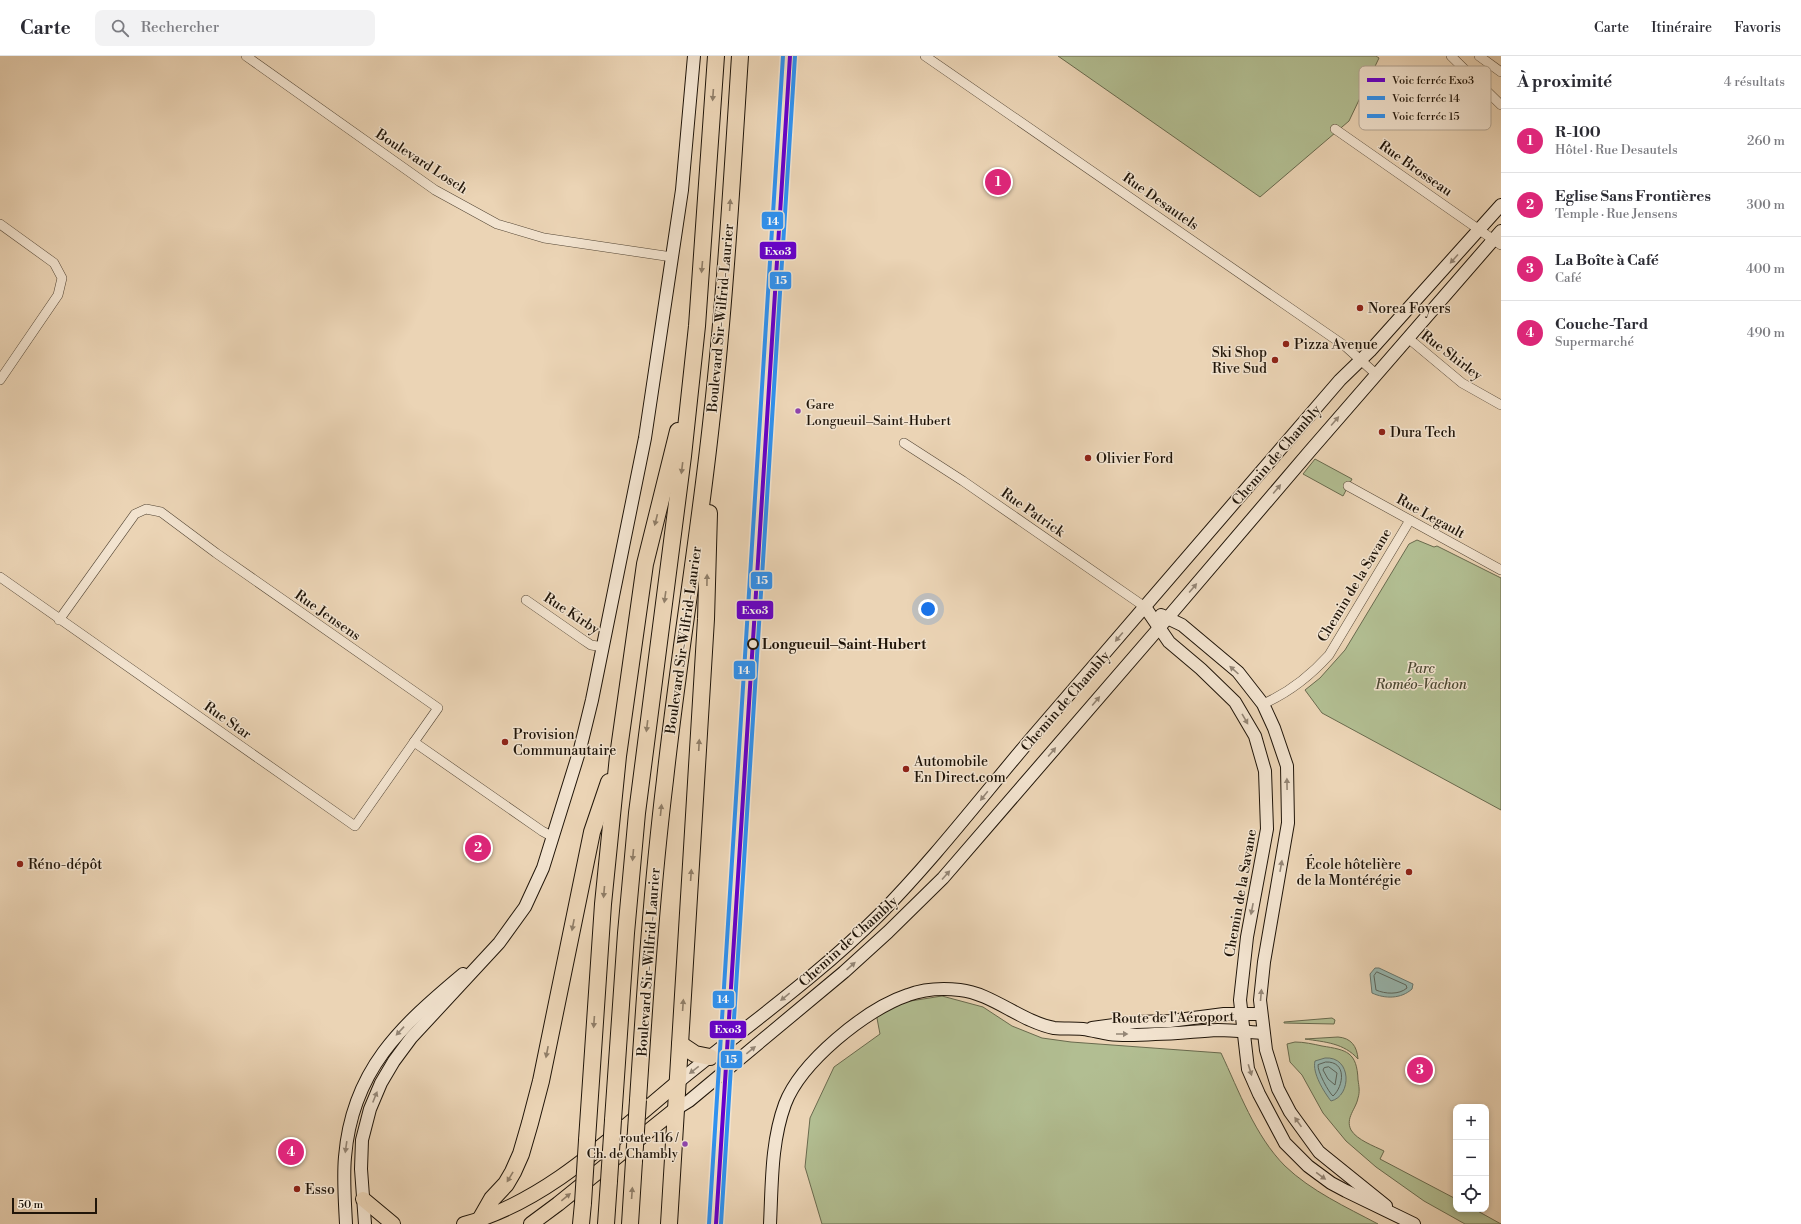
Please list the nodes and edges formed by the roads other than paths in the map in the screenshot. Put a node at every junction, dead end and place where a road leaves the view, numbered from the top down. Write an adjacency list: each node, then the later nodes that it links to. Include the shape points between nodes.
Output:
1 (246, 56): 17 (street, Boulevard Losch, via 434,190 497,224 544,238)
2 (694, 56): 17 (street, via 686,158)
3 (716, 56): 20 (highway, Boulevard Sir-Wilfrid-Laurier, one-way to 20)
4 (740, 56): 24 (highway, Boulevard Sir-Wilfrid-Laurier, one-way to 4)
5 (925, 56): 19 (street, Rue Desautels, via 1345,346)
6 (1451, 56): 8 (street)
7 (1479, 56): 9 (street)
8 (1461, 66)
9 (1501, 72)
10 (1491, 95): 11 (street)
11 (1501, 105)
12 (1336, 129): 15 (street, Rue Brosseau)
13 (1501, 205): 15 (street, Chemin de Chambly)
14 (0, 224): 22 (street, via 54,263 62,278 58,295)
15 (1480, 230): 16 (street, Rue Brosseau); 19 (street, Chemin de Chambly, one-way to 19)
16 (1499, 239): 18 (street, Chemin de Chambly)
17 (672, 257): 35 (street, via 645,438)
18 (1408, 338): 21 (street, Chemin de Chambly); 23 (street, Rue Shirley, via 1462,383)
19 (1360, 361): 21 (street, Rue Desautels); 31 (street, Chemin de Chambly, via 1340,380)
20 (692, 374): 38 (highway, one-way to 38, via 645,564); 59 (highway, Boulevard Sir-Wilfrid-Laurier, one-way to 59, bridge, via 637,813 626,926)
21 (1376, 374): 32 (street, Chemin de Chambly, one-way to 21)
22 (0, 380)
23 (1501, 405)
24 (711, 425): 46 (highway, one-way to 24, via 706,619); 60 (highway, Boulevard Sir-Wilfrid-Laurier, one-way to 24, bridge, via 649,934 662,808)
25 (904, 443): 31 (street, Rue Patrick)
26 (1348, 486): 27 (street, Rue Legault)
27 (1410, 520): 28 (street, Rue Legault); 36 (street, Chemin de la Savane, via 1329,655 1313,673)
28 (1501, 570)
29 (0, 577): 33 (street, Rue Star)
30 (526, 600): 35 (street, Rue Kirby, via 591,645)
31 (1145, 607): 32 (street, Chemin de la Savane); 34 (street, Chemin de la Savane); 47 (street, Chemin de Chambly, one-way to 47, via 895,898 823,966)
32 (1167, 618): 34 (street, Chemin de Chambly); 36 (street, Chemin de la Savane, one-way to 32, via 1238,672 1182,625)
33 (60, 620): 37 (street, Rue Star, via 355,826); 37 (street, Rue Jensens, via 135,514 146,509 161,512 222,558 438,708)
34 (1159, 628): 41 (street, Chemin de la Savane, one-way to 41, via 1169,642 1235,702 1255,736 1265,771 1267,829 1247,937 1240,988); 49 (street, Chemin de Chambly, one-way to 34, via 818,994 922,899 965,854)
35 (603, 648): 39 (street, via 582,742)
36 (1263, 704): 42 (street, Chemin de la Savane, one-way to 36, via 1264,962 1288,823 1287,766)
37 (414, 742): 39 (street)
38 (618, 756): 52 (highway, one-way to 52, via 592,832 543,1073 527,1134 513,1172 492,1199); 58 (highway, one-way to 58, bridge, via 603,904)
39 (553, 837): 40 (street, via 531,895 519,917)
40 (499, 943): 50 (street, one-way to 40, via 362,1140 370,1109 381,1083 411,1038); 53 (street, one-way to 53, via 412,1018 391,1041 370,1072 354,1112 346,1149)
41 (1241, 1014): 42 (street, Route de l'Aéroport); 43 (street, Route de l'Aéroport); 44 (street, Chemin de la Savane)
42 (1261, 1014): 45 (street, Chemin de la Savane)
43 (1083, 1029): 44 (street, Route de l'Aéroport, one-way to 44, via 1110,1034 1217,1030); 62 (street, Route de l'Aéroport, via 1054,1028 1040,1024 981,996 945,989 907,995 867,1016 838,1038 815,1062 799,1080 785,1104 774,1149)
44 (1242, 1032): 45 (street, Route de l'Aéroport); 51 (street, Chemin de la Savane, one-way to 51, via 1248,1069 1285,1143 1308,1166 1331,1183)
45 (1264, 1033): 51 (street, Chemin de la Savane, one-way to 45, via 1319,1152 1290,1112 1278,1089 1269,1064)
46 (680, 1044): 47 (highway, via 695,1054); 48 (highway)
47 (710, 1057): 48 (street, Chemin de Chambly, one-way to 48)
48 (677, 1083): 49 (highway); 52 (main road, Chemin de Chambly, via 597,1149 543,1189)
49 (676, 1109): 57 (main road, Chemin de Chambly, one-way to 49); 61 (highway)
50 (363, 1199): 54 (street); 55 (main road)
51 (1398, 1215): 63 (street, Chemin de la Savane)
52 (480, 1220): 56 (main road, Chemin de Chambly)
53 (346, 1224)
54 (365, 1224)
55 (392, 1224)
56 (464, 1224)
57 (530, 1224)
58 (581, 1224)
59 (606, 1224)
60 (630, 1224)
61 (669, 1224)
62 (770, 1224)
63 (1414, 1224)

